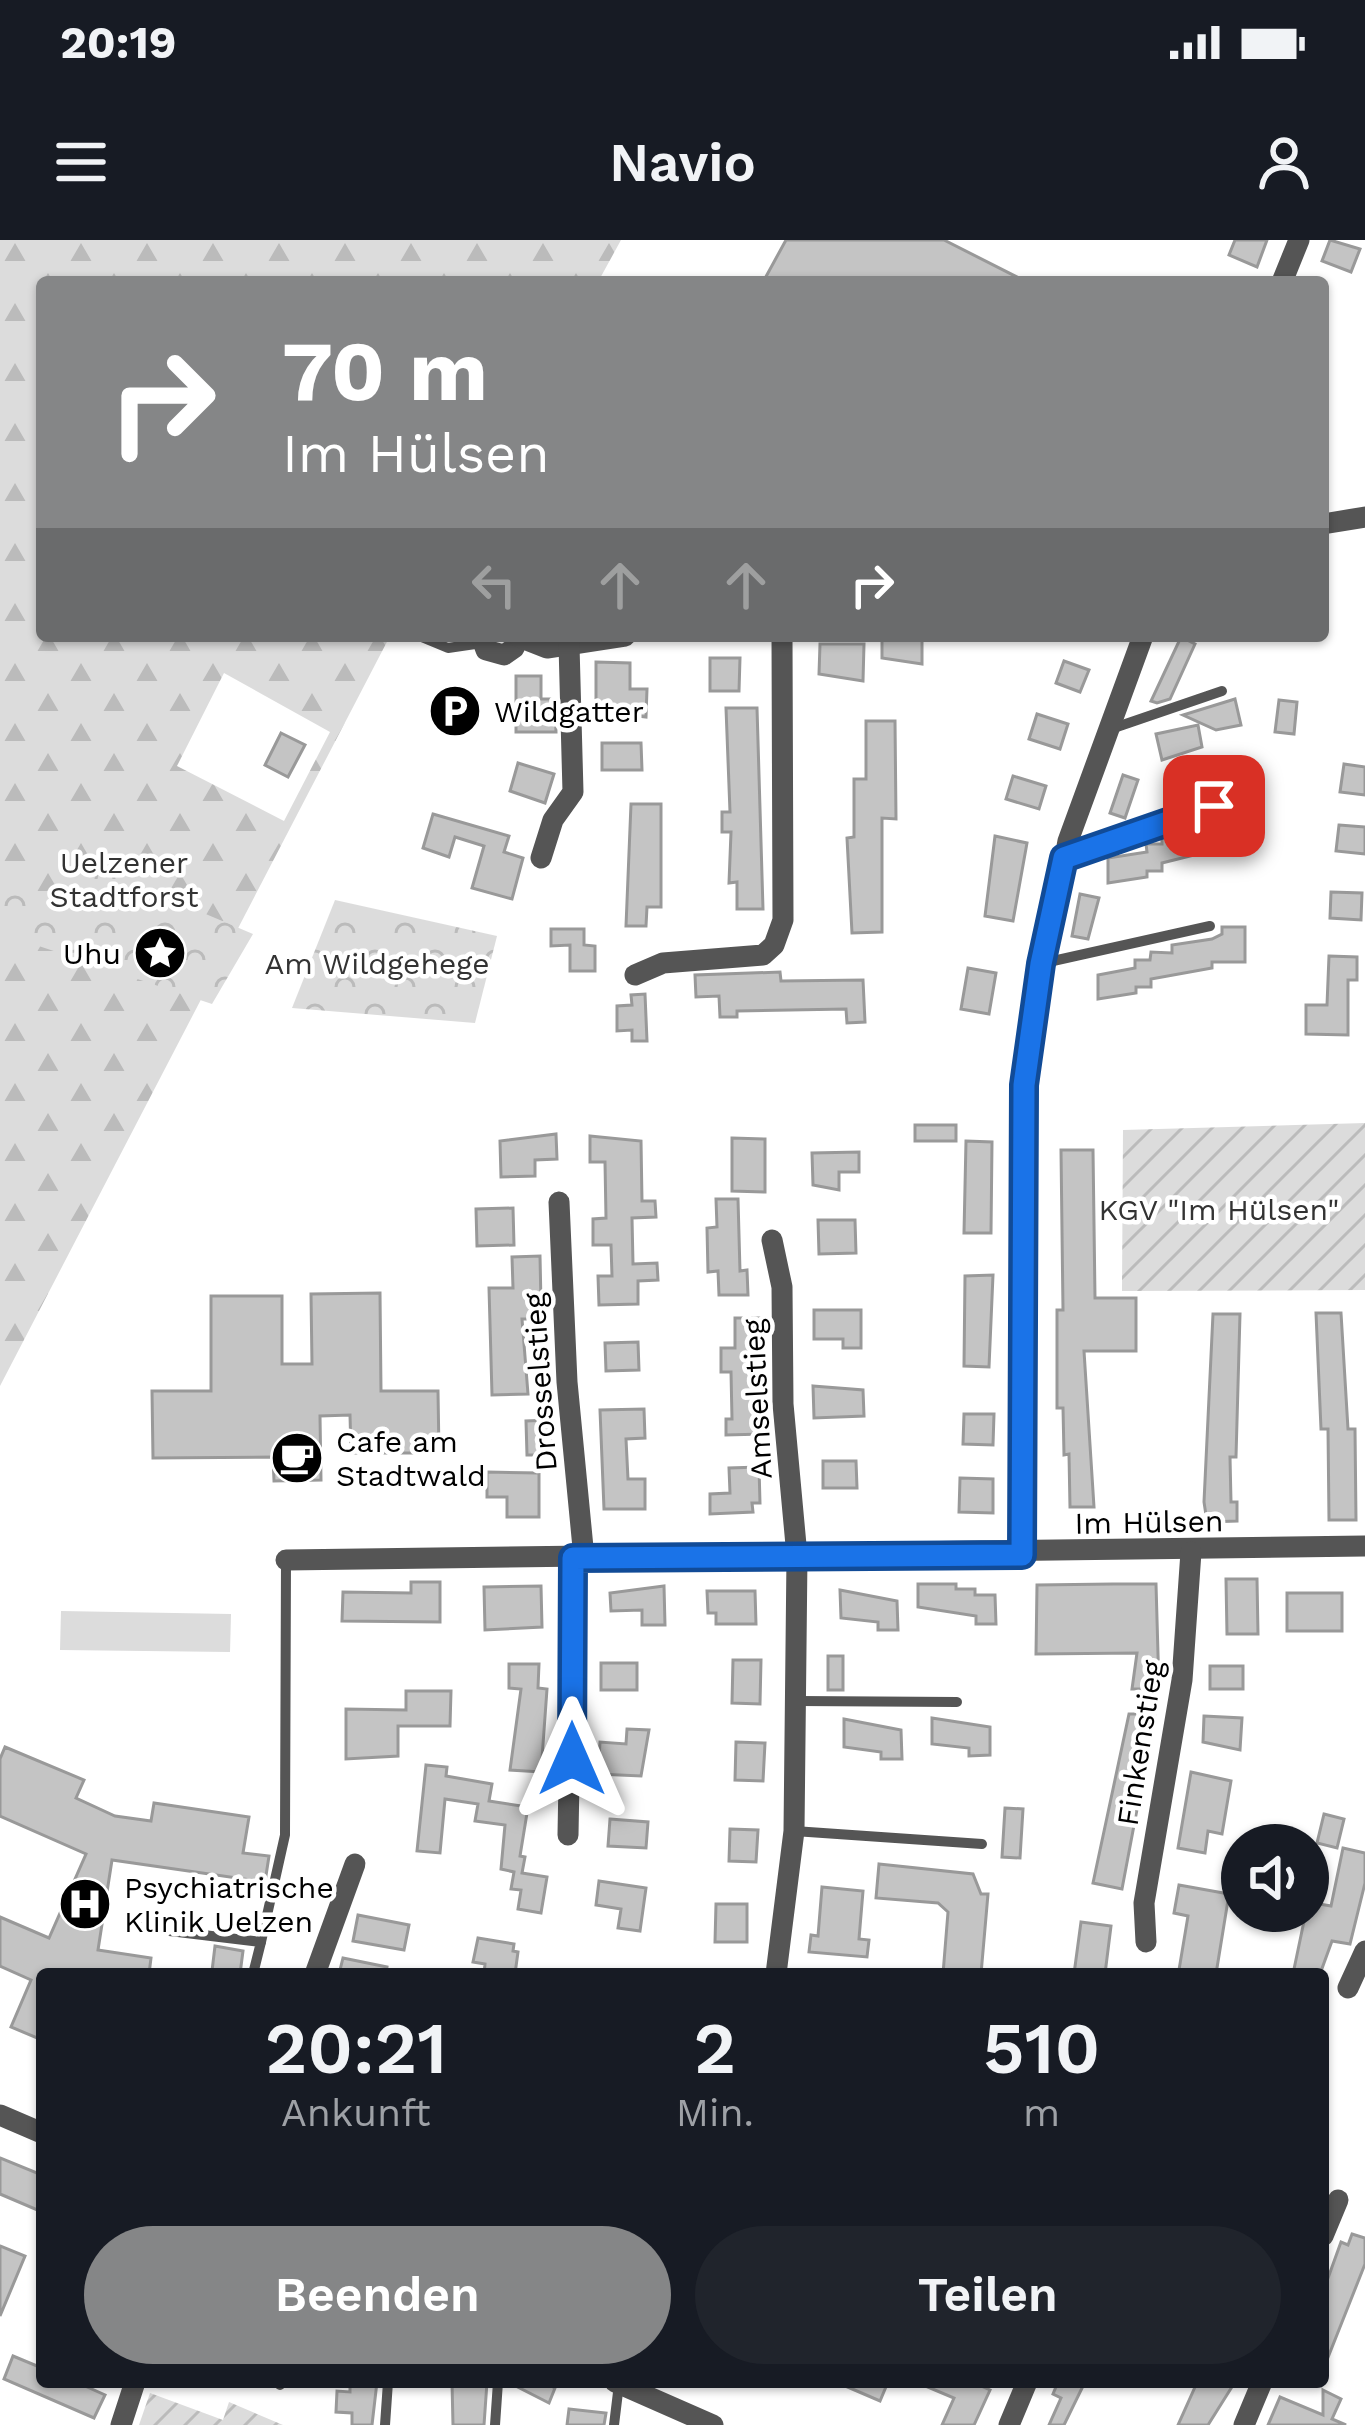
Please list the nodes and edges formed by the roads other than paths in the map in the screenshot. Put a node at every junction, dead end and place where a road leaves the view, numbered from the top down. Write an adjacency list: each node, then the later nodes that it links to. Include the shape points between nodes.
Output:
1 (1299, 240): 2 (street)
2 (1284, 276)
3 (1365, 518): 4 (street)
4 (1329, 523)
5 (434, 642): 6 (lane)
6 (474, 642)
7 (483, 642): 8 (street, via 504,655)
8 (514, 642)
9 (533, 642): 13 (street)
10 (588, 642): 13 (street)
11 (782, 642): 21 (street, via 783,920 774,945 763,956 663,962)
12 (1141, 642): 15 (street)
13 (569, 645): 17 (street, via 573,792 553,820)
14 (1222, 691): 15 (lane)
15 (1105, 731): 18 (street)
16 (1214, 806): 18 (lane)
17 (542, 858)
18 (1064, 858): 20 (street)
19 (1210, 926): 20 (lane)
20 (1041, 964): 26 (street, via 1024,1085)
21 (635, 975)
22 (559, 1202): 28 (street, Drosselstieg)
23 (772, 1240): 27 (street, Amselstieg, via 782,1287)
24 (1365, 1546): 25 (street, Im Hülsen)
25 (1191, 1552): 26 (street, Im Hülsen); 38 (street, Finkenstieg, via 1182,1680 1144,1903)
26 (1022, 1555): 27 (street, Im Hülsen)
27 (797, 1556): 28 (street, Im Hülsen); 30 (street, Amselstieg)
28 (579, 1558): 29 (street, Im Hülsen); 33 (street, Drosselstieg)
29 (286, 1560): 37 (lane, via 285,1835)
30 (798, 1701): 31 (lane); 32 (street, Amselstieg)
31 (957, 1702)
32 (794, 1831): 34 (lane); 42 (street, Amselstieg)
33 (568, 1835)
34 (982, 1844)
35 (355, 1864): 41 (street)
36 (128, 1926): 37 (lane)
37 (261, 1942): 40 (lane)
38 (1146, 1942)
39 (1365, 1951): 43 (street)
40 (254, 1968)
41 (317, 1968)
42 (777, 1968)
43 (1348, 1988)
44 (0, 2115): 45 (street)
45 (36, 2130)
46 (1338, 2200): 47 (street)
47 (1329, 2222)
48 (133, 2388): 55 (street)
49 (388, 2388): 56 (lane)
50 (498, 2388): 57 (lane)
51 (625, 2388): 58 (lane)
52 (634, 2388): 59 (street)
53 (1024, 2388): 60 (street)
54 (1259, 2388): 61 (street)
55 (121, 2425)
56 (385, 2425)
57 (495, 2425)
58 (614, 2425)
59 (713, 2425)
60 (1009, 2425)
61 (1244, 2425)

